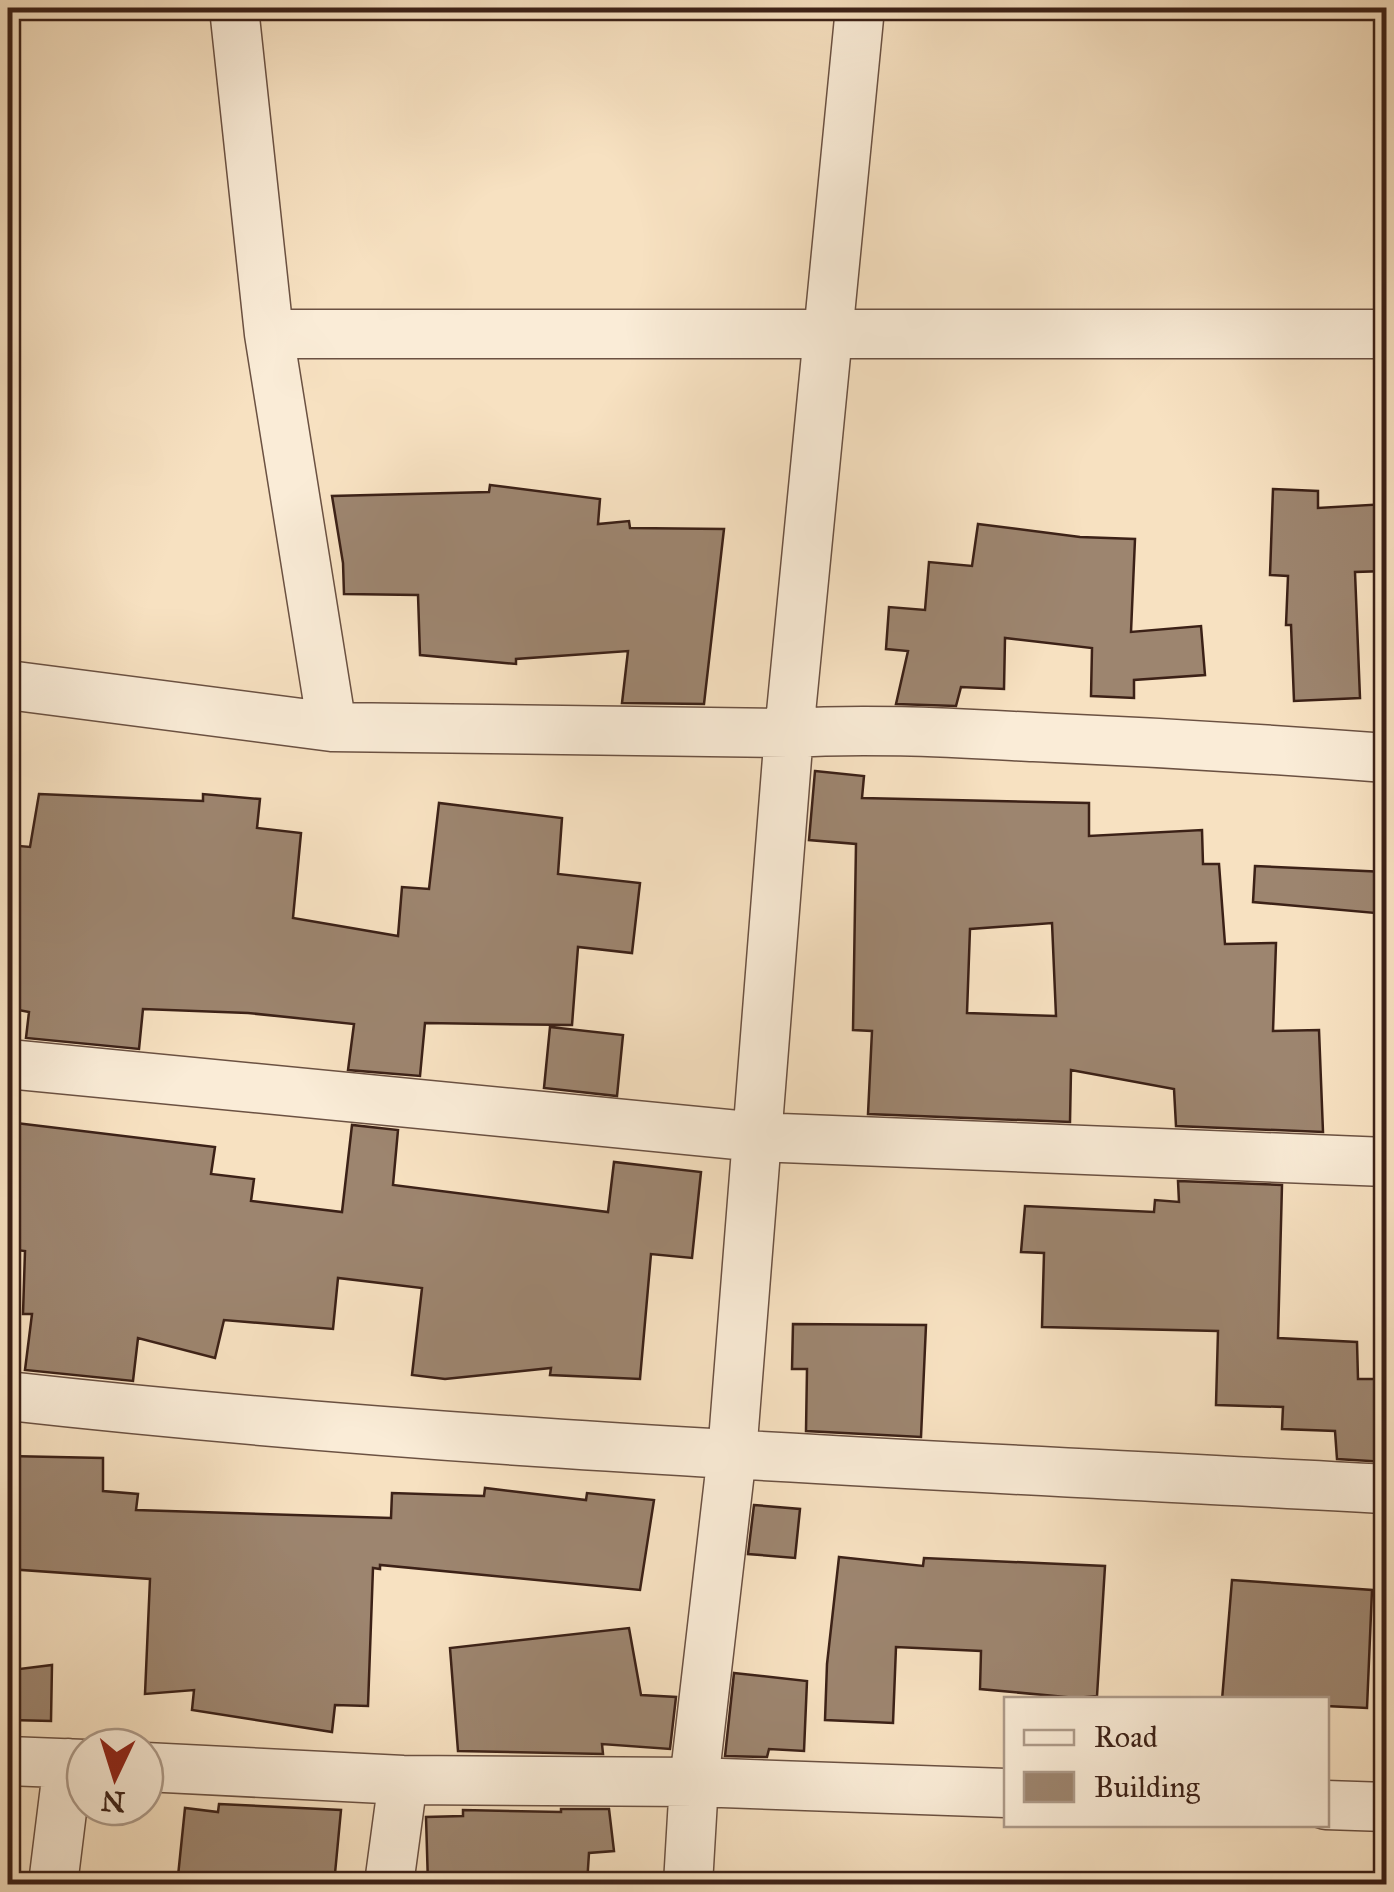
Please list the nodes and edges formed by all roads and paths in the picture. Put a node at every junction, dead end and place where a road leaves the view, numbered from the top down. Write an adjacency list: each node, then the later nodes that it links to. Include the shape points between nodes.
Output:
1 (234, 8): 4 (street)
2 (860, 8): 3 (street)
3 (830, 332): 4 (street); 5 (street); 8 (street)
4 (269, 334): 7 (street)
5 (1386, 334)
6 (8, 685): 7 (street)
7 (332, 727): 8 (street)
8 (789, 733): 9 (street, via 913,731); 11 (street)
9 (1386, 758)
10 (8, 1064): 11 (street)
11 (758, 1137): 12 (street); 14 (street)
12 (1386, 1162)
13 (8, 1396): 14 (street, via 168,1414)
14 (732, 1454): 15 (street); 20 (street)
15 (1386, 1489)
16 (8, 1761): 17 (street)
17 (65, 1764)
18 (165, 1768): 19 (street)
19 (403, 1780): 20 (street); 26 (street)
20 (694, 1782): 21 (street); 27 (street)
21 (1004, 1794)
22 (1329, 1805): 23 (street)
23 (1386, 1807)
24 (65, 1821): 25 (street)
25 (53, 1884)
26 (389, 1884)
27 (688, 1884)

